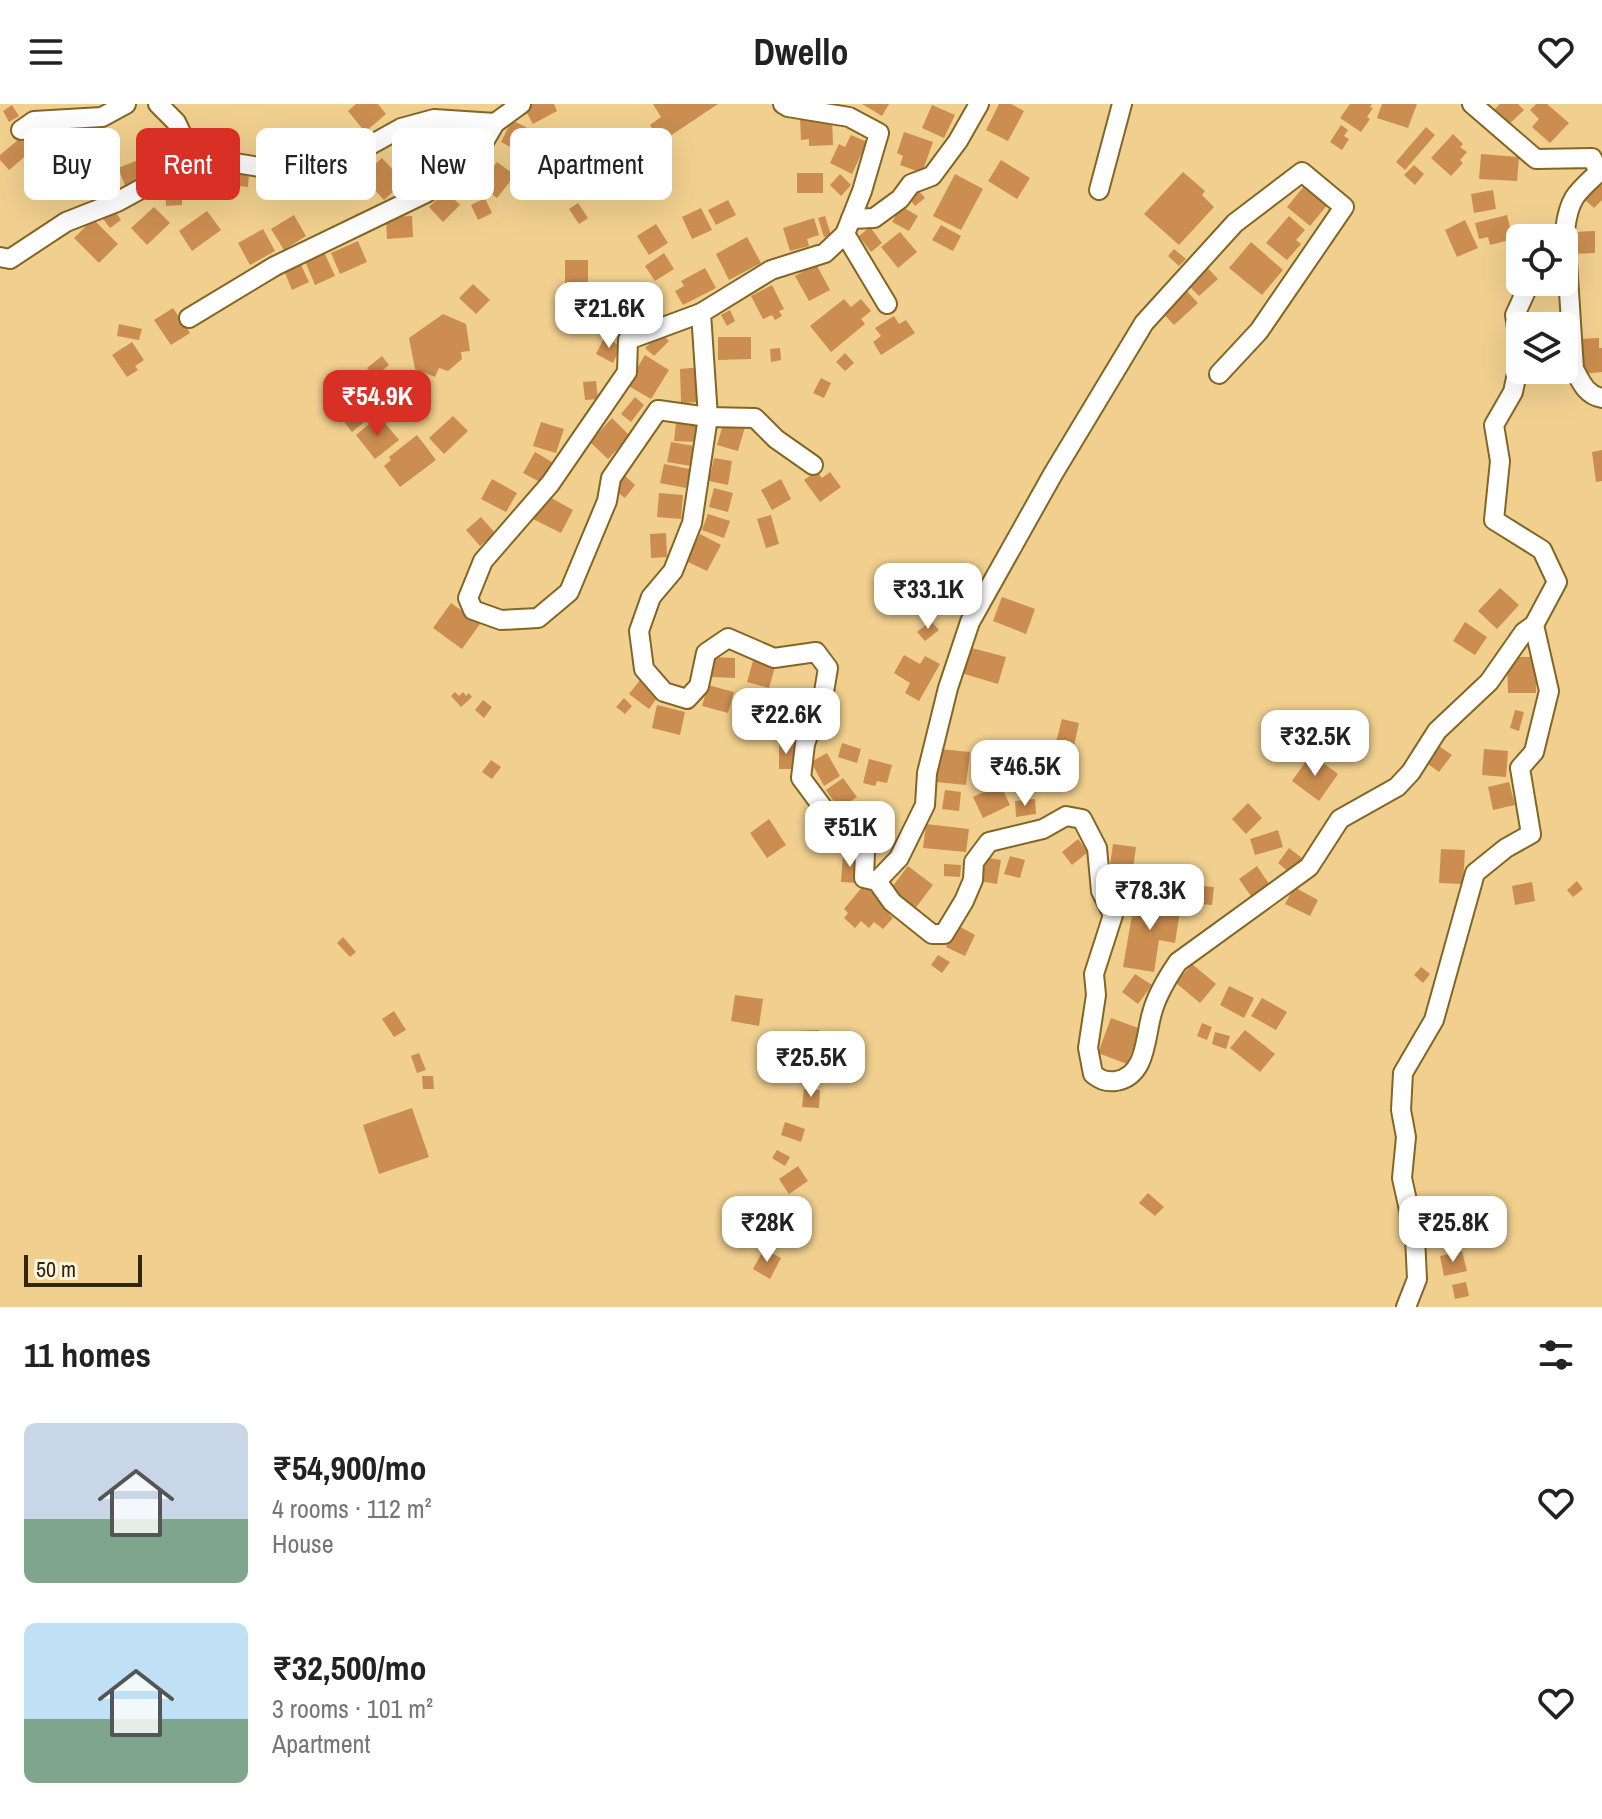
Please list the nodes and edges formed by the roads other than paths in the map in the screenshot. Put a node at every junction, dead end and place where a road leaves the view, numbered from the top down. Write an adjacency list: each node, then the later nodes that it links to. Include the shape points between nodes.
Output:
1 (126, 104): 10 (street, via 102,117 34,121)
2 (158, 104): 9 (street)
3 (521, 104): 8 (street)
4 (783, 104): 15 (street, via 849,117 879,133)
5 (979, 104): 15 (street, via 932,176 911,184 874,218)
6 (1122, 104): 12 (street)
7 (1472, 104): 14 (street, via 1536,159 1592,158 1599,172 1567,208)
8 (495, 123): 11 (street, via 434,119 296,173); 19 (street, via 478,152 426,193 275,266)
9 (179, 128)
10 (21, 130)
11 (240, 164)
12 (1099, 190)
13 (136, 192): 16 (street, via 66,222 10,259)
14 (1566, 222): 22 (street, via 1574,369 1584,388)
15 (848, 226): 17 (street); 18 (street, via 825,253 771,270)
16 (0, 257)
17 (887, 304)
18 (701, 313): 23 (street); 23 (street, via 628,340 627,372 619,385 550,484 483,561 468,598 473,610 501,620 538,618 548,610 569,592 607,501 611,478 658,410)
19 (189, 318)
20 (1219, 374): 26 (street, via 1259,331 1344,207 1302,172 1235,223 1136,335 970,622 927,773 925,805 899,858)
21 (1515, 384): 25 (street, via 1494,425 1500,461 1494,520 1542,550 1557,582)
22 (1602, 398)
23 (708, 417): 24 (street, via 755,418); 26 (street, via 692,523 673,571 651,597 639,631 644,669 664,692 687,699 699,686 706,653 728,638 774,658 816,652 828,668 805,744 801,778 865,852 864,878)
24 (813, 465)
25 (1534, 625): 26 (street, via 1489,682 1437,731 1397,787 1340,819 1309,867 1178,962 1152,1012 1140,1061 1120,1081 1103,1082 1093,1074 1088,1048 1094,974 1113,915 1101,891 1097,848 1082,819 1066,816 1043,829 989,842 974,862 973,880 944,934 932,934 909,918); 27 (street, via 1549,691 1534,752 1520,768 1531,834 1475,873 1434,1020 1403,1073 1402,1178 1415,1237 1417,1279)
26 (877, 881)
27 (1406, 1307)

